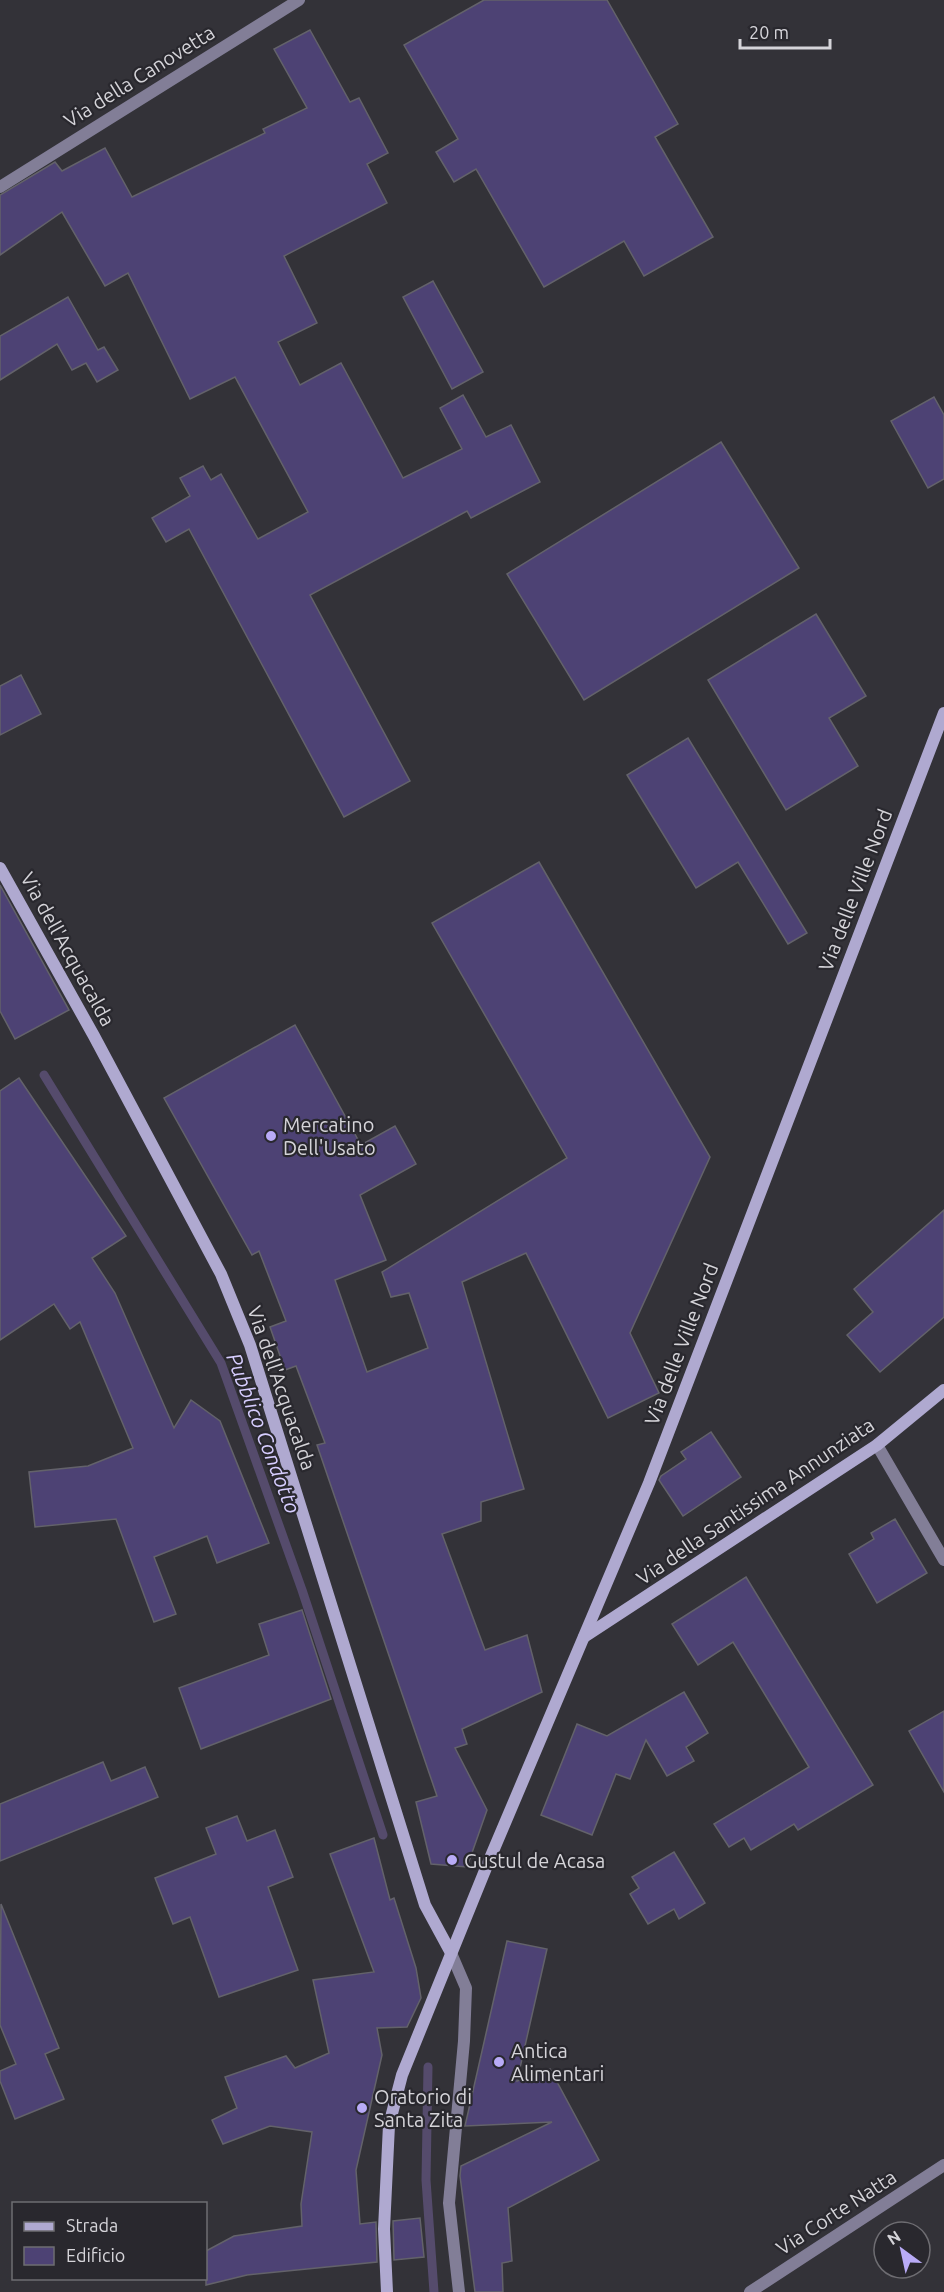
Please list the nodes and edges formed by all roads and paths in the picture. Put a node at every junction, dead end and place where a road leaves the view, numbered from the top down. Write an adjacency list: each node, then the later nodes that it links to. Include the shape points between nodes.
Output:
1 (299, 0): 2 (street, Via della Canovetta)
2 (0, 187)
3 (944, 713): 8 (street, Via delle Ville Nord, via 649,1483)
4 (0, 868): 9 (street, Via dell'Acquacalda, via 221,1274 250,1345 425,1905)
5 (944, 1390): 6 (street, Via della Santissima Annunziata)
6 (877, 1445): 7 (street); 8 (street, Via della Santissima Annunziata)
7 (944, 1560)
8 (583, 1638): 9 (street, Via delle Ville Nord)
9 (451, 1953): 11 (street, Via delle Ville Nord, via 402,2075 389,2125 384,2229); 12 (street, via 466,1988 449,2203)
10 (944, 2165): 13 (street, Via Corte Natta)
11 (387, 2292)
12 (459, 2292)
13 (750, 2292)

